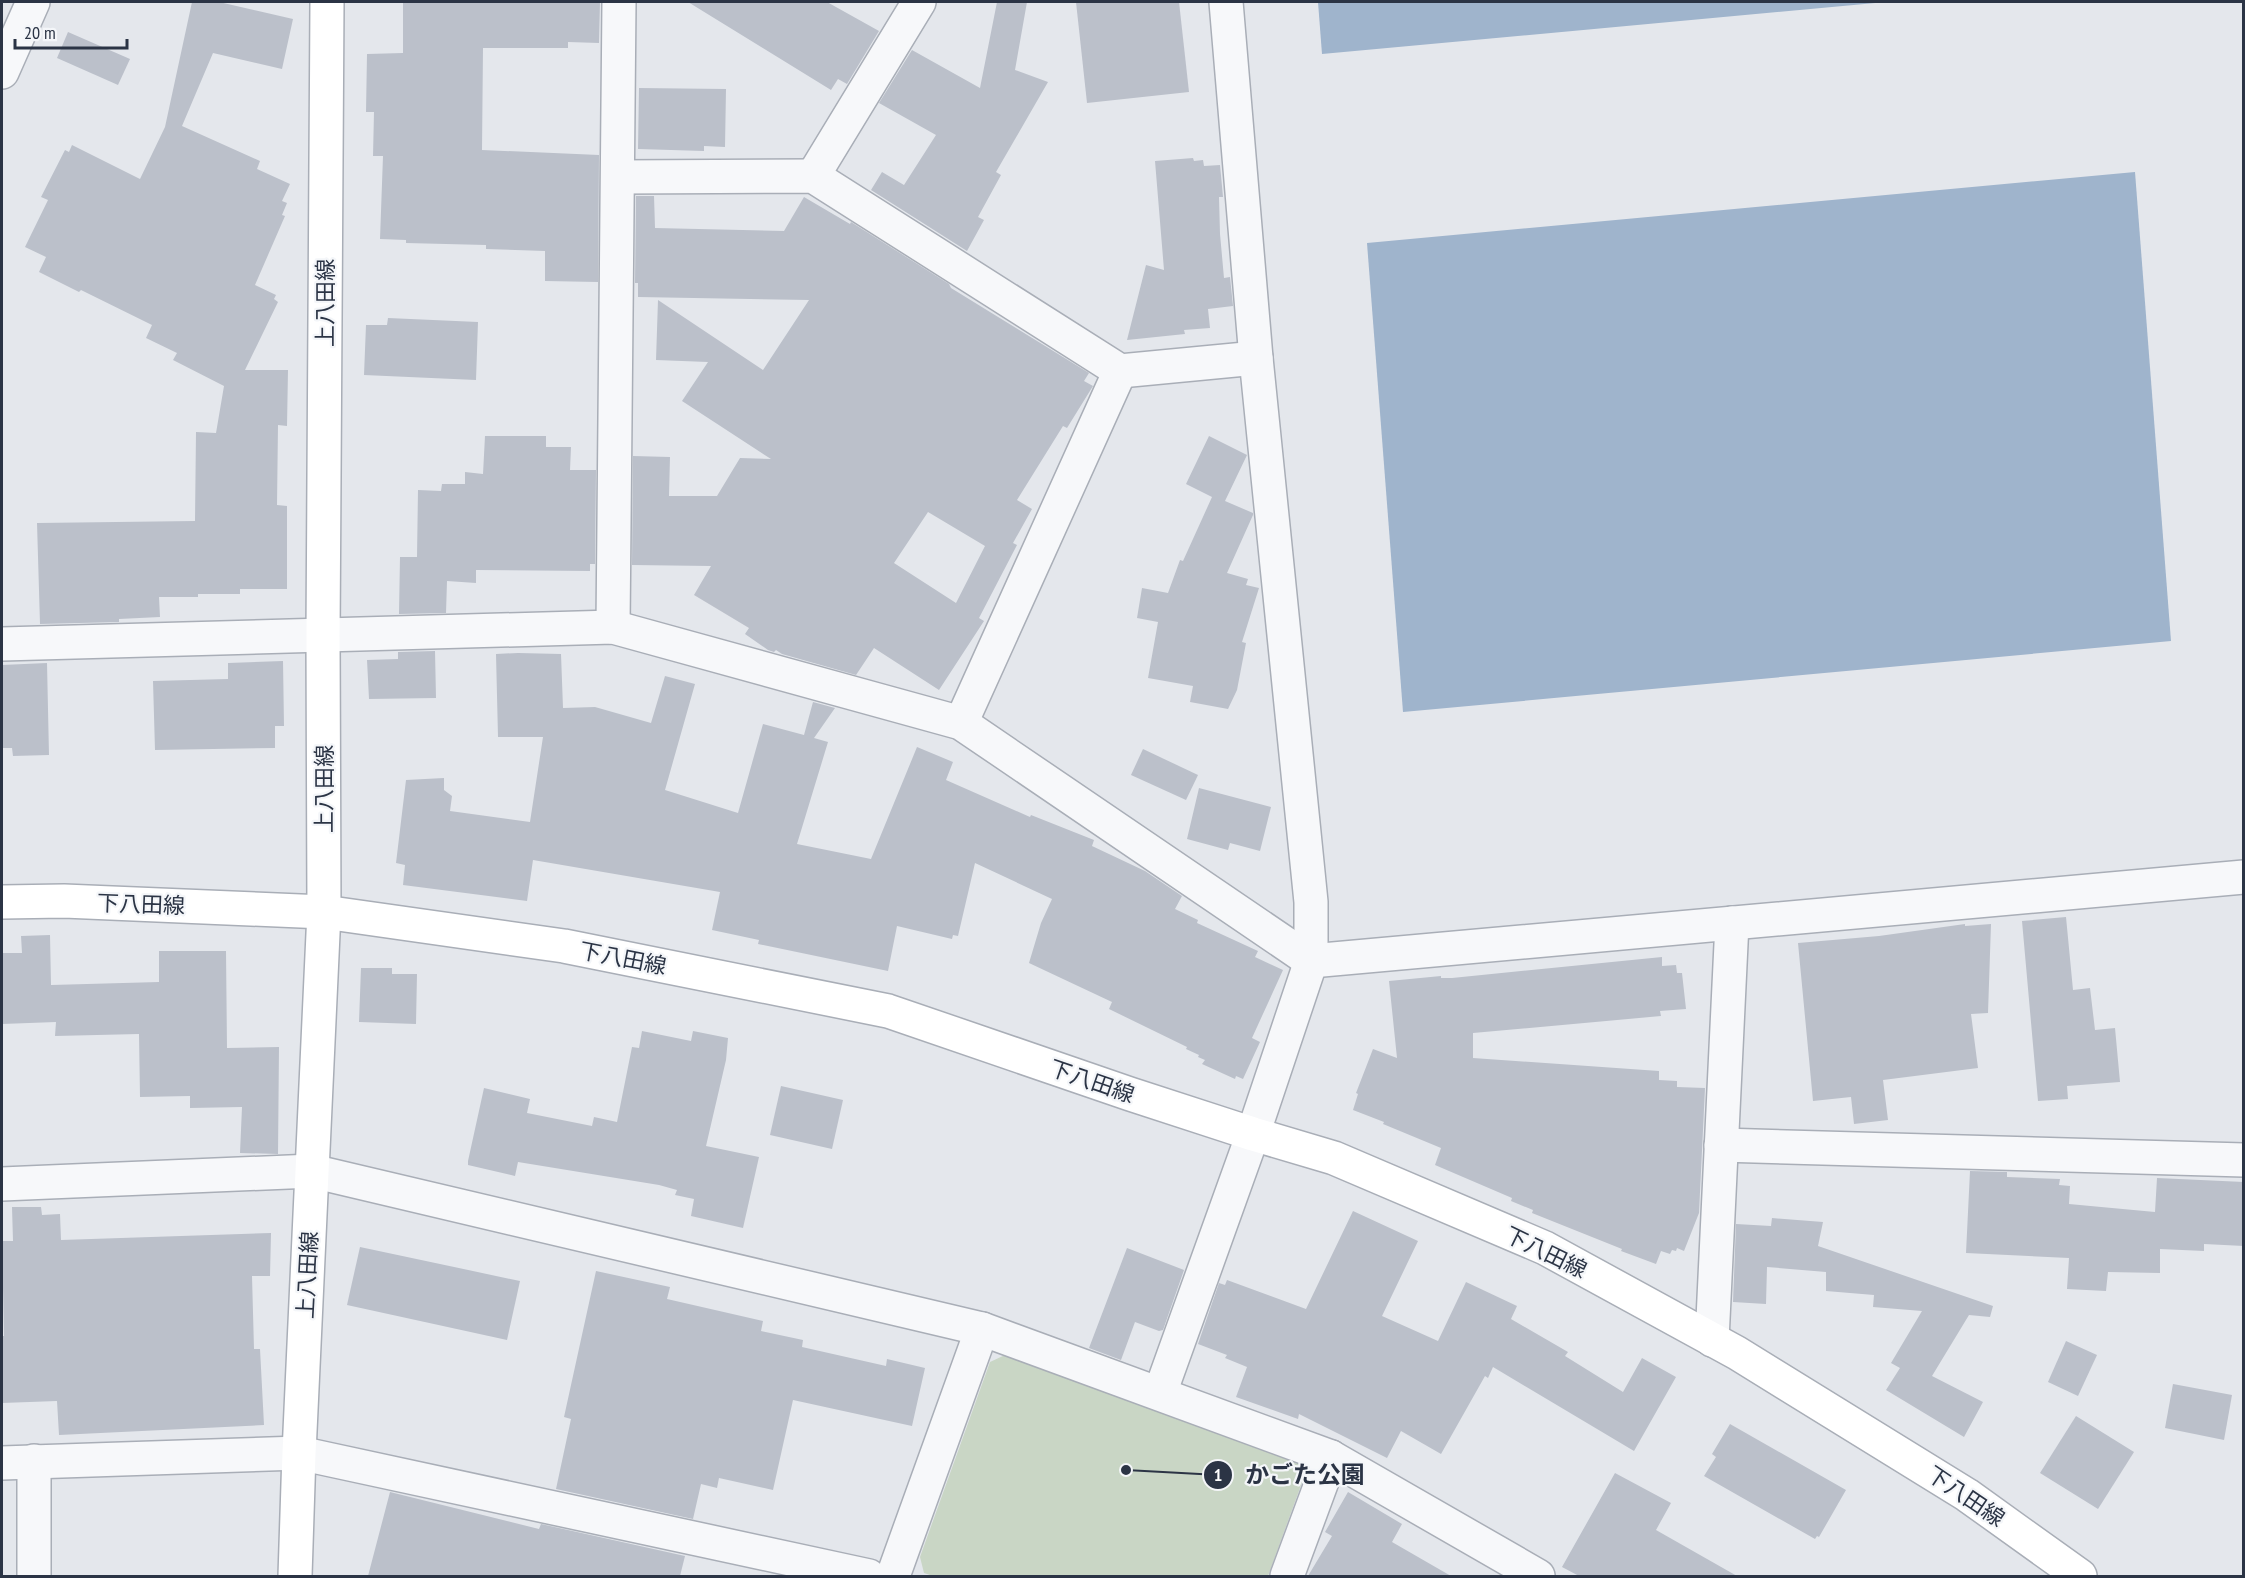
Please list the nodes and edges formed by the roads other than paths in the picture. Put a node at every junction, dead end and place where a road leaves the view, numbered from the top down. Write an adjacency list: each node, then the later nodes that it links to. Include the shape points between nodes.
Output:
1 (33, 2): 6 (street)
2 (327, 2): 12 (street, 上八田線)
3 (620, 2): 8 (street)
4 (919, 2): 7 (street)
5 (1226, 2): 9 (street)
6 (2, 72)
7 (813, 176): 8 (street); 10 (street)
8 (619, 177): 11 (street)
9 (1256, 358): 10 (street); 19 (street, via 1311,902)
10 (1120, 371): 14 (street)
11 (613, 627): 12 (street); 14 (street)
12 (323, 636): 13 (street); 17 (street, 上八田線)
13 (2, 644)
14 (961, 723): 19 (street)
15 (2244, 877): 18 (street)
16 (2, 902): 17 (street, 下八田線)
17 (324, 912): 20 (street, 下八田線, via 564,946 888,1011); 23 (street, 上八田線)
18 (1732, 923): 19 (street); 21 (street)
19 (1311, 961): 20 (street)
20 (1253, 1134): 26 (street, 下八田線, via 1334,1158 1545,1248); 27 (street)
21 (1722, 1145): 22 (street); 26 (street)
22 (2244, 1160)
23 (312, 1171): 24 (street); 25 (street); 28 (street, 上八田線)
24 (2, 1184)
25 (982, 1329): 27 (street); 35 (street)
26 (1712, 1340): 38 (street, 下八田線, via 1967,1495)
27 (1160, 1394): 29 (street)
28 (298, 1453): 30 (street); 33 (street, 上八田線); 34 (street)
29 (1331, 1456): 36 (street); 37 (street)
30 (34, 1461): 31 (street); 32 (street)
31 (2, 1463)
32 (34, 1576)
33 (295, 1576)
34 (868, 1576)
35 (893, 1576)
36 (1287, 1576)
37 (1538, 1576)
38 (2080, 1576)

